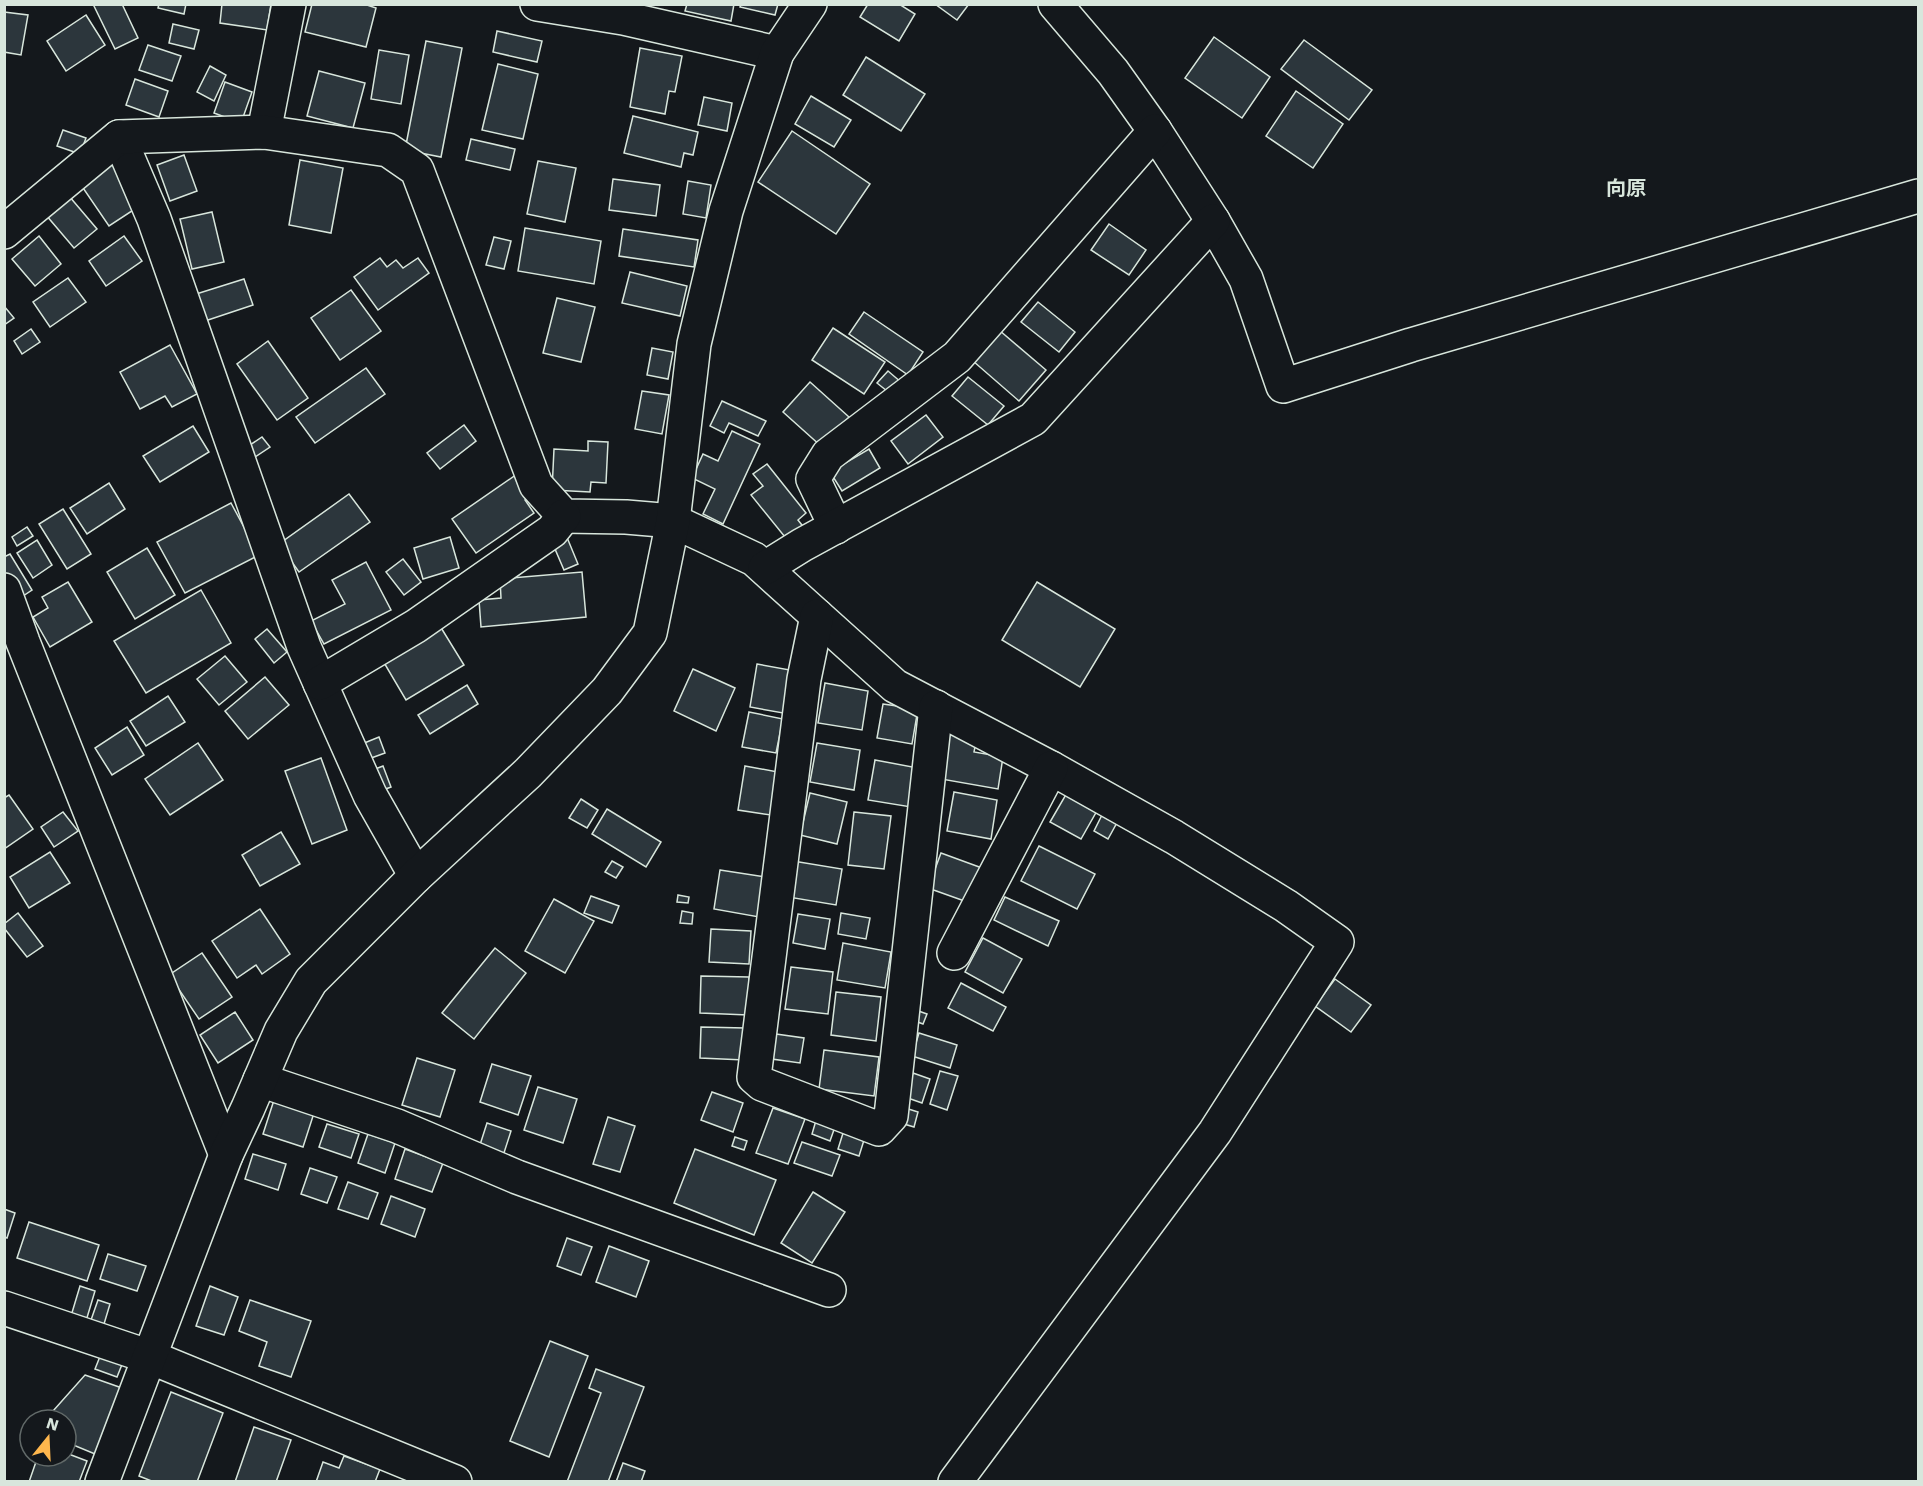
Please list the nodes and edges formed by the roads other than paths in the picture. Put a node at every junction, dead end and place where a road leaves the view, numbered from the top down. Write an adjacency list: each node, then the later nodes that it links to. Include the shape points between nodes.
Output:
1 (289, 4): 7 (street)
2 (537, 4): 5 (street, via 623,18)
3 (810, 4): 5 (street)
4 (1059, 6): 6 (street)
5 (777, 52): 13 (street, via 726,211 694,344)
6 (1155, 131): 10 (street); 14 (street, via 957,357 828,455 813,479)
7 (264, 132): 8 (street); 12 (street, via 388,150 417,170 536,485)
8 (119, 136): 11 (street); 18 (street, via 154,219)
9 (1918, 196): 10 (street, via 1283,386 1246,279)
10 (1213, 221): 14 (street, via 1033,419)
11 (4, 232)
12 (564, 516): 13 (street); 18 (street, via 552,531 416,626)
13 (673, 521): 15 (street, via 754,559); 21 (street, via 650,633 638,650 607,692 528,773)
14 (836, 527): 15 (street)
15 (765, 568): 17 (street)
16 (5, 592): 24 (street)
17 (817, 616): 19 (street, via 895,686); 19 (street, via 804,678 754,1077 762,1084 879,1129 891,1116)
18 (320, 683): 21 (street, via 370,795)
19 (936, 707): 20 (street)
20 (1052, 768): 22 (street); 30 (street, via 1174,837 1337,942 1215,1132)
21 (416, 876): 23 (street, via 311,981 281,1031)
22 (954, 953)
23 (260, 1080): 24 (street); 25 (street, via 397,1126 517,1177)
24 (226, 1155): 27 (street)
25 (828, 1290)
26 (4, 1308): 27 (street)
27 (150, 1357): 28 (street); 29 (street)
28 (102, 1482)
29 (455, 1482)
30 (955, 1482)

